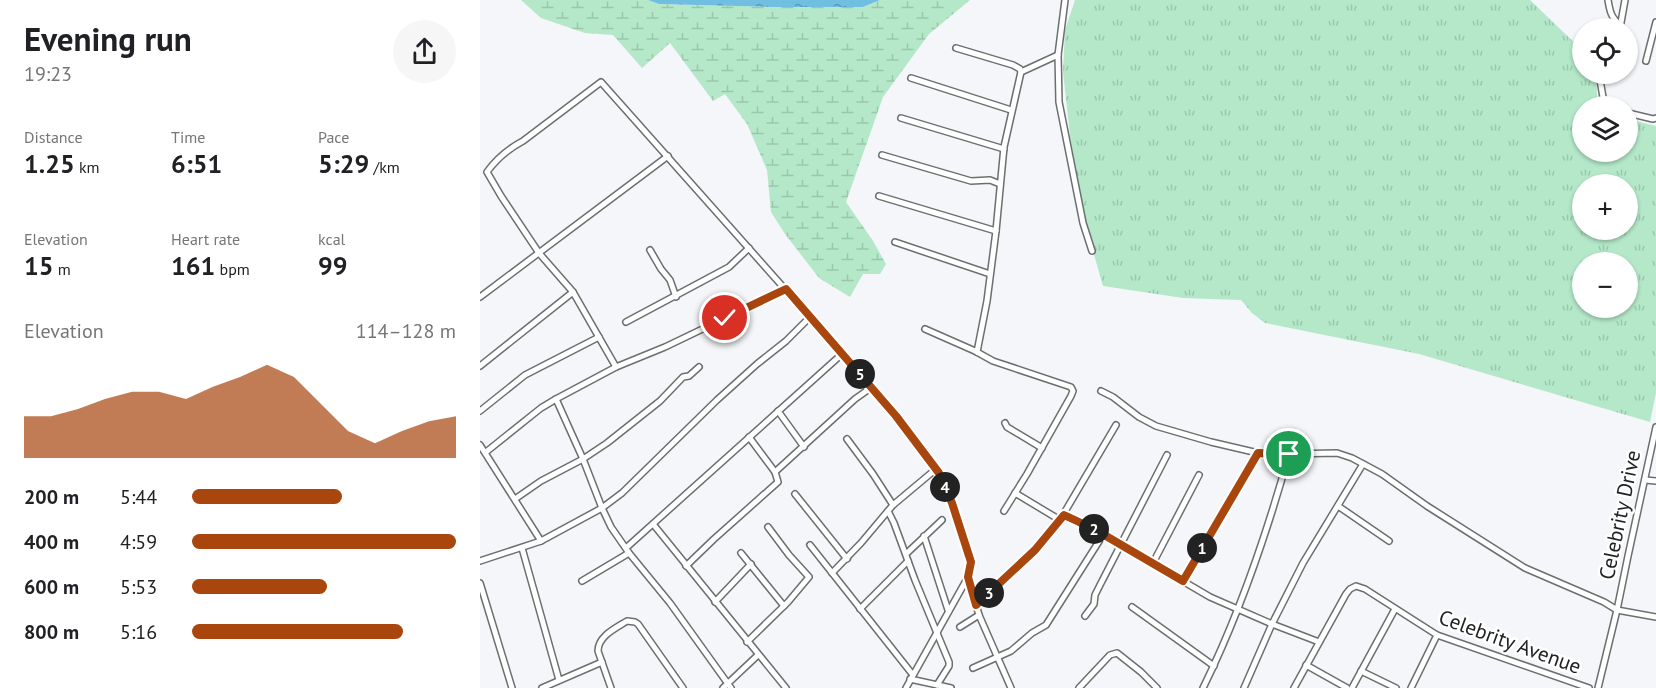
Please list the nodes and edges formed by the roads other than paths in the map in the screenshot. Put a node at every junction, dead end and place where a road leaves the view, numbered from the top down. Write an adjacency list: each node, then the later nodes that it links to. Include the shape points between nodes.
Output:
1 (1065, 0): 8 (street)
2 (1608, 0): 4 (street)
3 (1625, 0): 5 (street)
4 (1612, 18)
5 (1622, 18)
6 (1656, 22): 9 (street)
7 (956, 48): 10 (street, via 1013,65)
8 (1058, 55): 10 (street); 25 (street, via 1059,102)
9 (1646, 61)
10 (1021, 72): 12 (street)
11 (910, 78): 12 (street)
12 (1011, 110): 16 (street)
13 (1638, 115): 15 (street)
14 (901, 118): 16 (street)
15 (1656, 118)
16 (1004, 149): 19 (street)
17 (882, 155): 19 (street, via 971,181)
18 (668, 156): 23 (street); 26 (street); 26 (street, via 601,82 510,148 487,172)
19 (1000, 184): 21 (street)
20 (879, 196): 21 (street)
21 (996, 231): 27 (street)
22 (895, 242): 27 (street)
23 (749, 248): 28 (street); 31 (street, via 729,267)
24 (650, 250): 31 (street)
25 (1092, 251)
26 (539, 253): 29 (street); 30 (street)
27 (990, 274): 36 (street)
28 (786, 289): 32 (street); 39 (street)
29 (573, 292): 35 (street); 38 (street)
30 (480, 297)
31 (676, 297): 33 (street)
32 (810, 317): 37 (street); 70 (street)
33 (626, 322)
34 (925, 329): 36 (street)
35 (599, 337): 39 (street); 44 (street, via 525,375)
36 (977, 352): 53 (street, via 1006,366 1071,387 1071,396)
37 (842, 354): 41 (street); 45 (street)
38 (480, 366)
39 (616, 367): 43 (street)
40 (699, 367): 58 (street, via 607,444)
41 (872, 387): 52 (street); 60 (street)
42 (1101, 391): 55 (street, via 1156,426)
43 (556, 399): 54 (street); 58 (street)
44 (480, 411)
45 (778, 411): 49 (street); 52 (street)
46 (1005, 423): 53 (street)
47 (1116, 425): 73 (street)
48 (1656, 426): 63 (street, Celebrity Drive)
49 (749, 437): 61 (street); 75 (street)
50 (847, 439): 68 (street)
51 (480, 445): 54 (street)
52 (804, 447): 61 (street)
53 (1042, 448): 65 (street)
54 (486, 452): 67 (street)
55 (1258, 453): 56 (street); 96 (street)
56 (1289, 454): 59 (street, via 1337,453); 103 (street)
57 (1167, 455): 82 (street)
58 (583, 459): 67 (street); 70 (street)
59 (1363, 464): 69 (street); 106 (street, via 1525,568)
60 (936, 469): 68 (street); 94 (street, via 971,562)
61 (775, 472): 92 (street, via 778,482)
62 (1199, 475): 90 (street)
63 (1645, 480): 64 (street); 106 (street, Celebrity Drive)
64 (1656, 481)
65 (1015, 493): 72 (street); 73 (street)
66 (795, 494): 87 (street)
67 (515, 499): 80 (street)
68 (893, 505): 71 (street)
69 (1338, 506): 79 (street); 110 (street)
70 (602, 508): 80 (street); 84 (street)
71 (888, 511): 86 (street); 87 (street)
72 (1004, 511)
73 (1062, 518): 77 (street); 99 (street, via 1035,550)
74 (942, 520): 78 (street)
75 (653, 524): 84 (street); 92 (street)
76 (768, 527): 100 (street, via 809,577)
77 (1103, 535): 82 (street); 117 (street, via 1046,625)
78 (924, 536): 86 (street); 105 (street)
79 (1389, 540)
80 (541, 541): 83 (street)
81 (810, 545): 93 (street)
82 (1121, 545): 90 (street); 108 (street)
83 (522, 548): 88 (street); 124 (street)
84 (627, 551): 95 (street); 126 (street, via 670,603)
85 (741, 553): 91 (street)
86 (906, 554): 89 (street)
87 (847, 559): 93 (street)
88 (480, 561)
89 (908, 561): 102 (street); 112 (street)
90 (1153, 563): 96 (street)
91 (751, 564): 98 (street); 100 (street)
92 (686, 566): 98 (street)
93 (832, 573): 102 (street)
94 (968, 577): 99 (street); 105 (street)
95 (582, 581)
96 (1183, 581): 103 (street)
97 (480, 583): 127 (street)
98 (716, 602): 114 (street)
99 (976, 605): 107 (street)
100 (784, 606): 114 (street)
101 (1132, 607): 120 (street)
102 (860, 609): 123 (street)
103 (1238, 609): 110 (street); 120 (street)
104 (1395, 609): 113 (street, Celebrity Avenue); 115 (street, Celebrity Avenue, via 1360,586 1352,587); 122 (street)
105 (948, 610): 112 (street)
106 (1617, 610): 109 (street); 144 (street, Celebrity Drive)
107 (979, 615): 111 (street); 117 (street)
108 (1085, 616)
109 (1656, 617)
110 (1272, 624): 115 (street); 138 (street)
111 (960, 627)
112 (936, 633): 123 (street); 125 (street, via 949,666)
113 (1437, 635): 142 (street); 143 (street, Celebrity Avenue)
114 (747, 642): 116 (street)
115 (1319, 642): 119 (street)
116 (758, 655): 126 (street); 131 (street)
117 (998, 657): 121 (street); 134 (street)
118 (602, 662): 124 (street); 129 (street); 130 (street, via 598,651 601,639 627,621 635,622)
119 (1306, 665): 139 (street); 140 (street)
120 (1214, 666): 137 (street)
121 (974, 668)
122 (1361, 671): 140 (street); 141 (street)
123 (912, 677): 125 (street); 132 (street)
124 (560, 680): 128 (street)
125 (938, 685): 133 (street)
126 (727, 687)
127 (512, 688)
128 (542, 688)
129 (611, 688)
130 (683, 688)
131 (786, 688)
132 (906, 688)
133 (951, 688)
134 (1011, 688)
135 (1079, 688): 136 (street, via 1110,655 1117,653)
136 (1157, 688)
137 (1203, 688)
138 (1244, 688)
139 (1294, 688)
140 (1350, 688)
141 (1396, 688)
142 (1411, 688)
143 (1589, 688)
144 (1598, 688)

